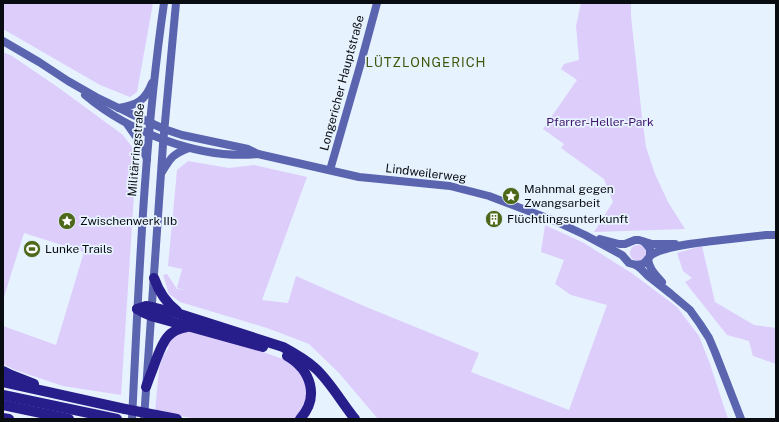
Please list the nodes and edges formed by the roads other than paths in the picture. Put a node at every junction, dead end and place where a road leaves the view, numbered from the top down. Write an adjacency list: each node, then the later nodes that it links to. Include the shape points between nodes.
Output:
1 (164, 3): 5 (street, Militärringstraße)
2 (176, 3): 10 (street)
3 (377, 3): 16 (street, Longericher Hauptstraße)
4 (3, 41): 6 (street, Lindweilerweg)
5 (155, 74): 7 (street, via 142,100 129,107); 9 (street, Militärringstraße)
6 (68, 81): 7 (street, Lindweilerweg); 8 (street, Lindweilerweg, via 93,102)
7 (119, 108): 9 (street, Lindweilerweg)
8 (125, 122): 11 (street, Lindweilerweg); 15 (street)
9 (150, 123): 10 (street, Lindweilerweg); 11 (street, Militärringstraße)
10 (164, 129): 12 (street); 14 (street, Lindweilerweg, via 248,149)
11 (149, 134): 12 (street, Lindweilerweg); 15 (street, Militärringstraße)
12 (163, 140): 13 (street, Lindweilerweg); 17 (street)
13 (189, 148): 14 (street, Lindweilerweg, via 229,154); 17 (street, via 172,156)
14 (258, 154): 16 (street, Lindweilerweg)
15 (147, 159): 28 (street, Militärringstraße)
16 (330, 170): 18 (street, Lindweilerweg, via 370,179 469,190 555,221)
17 (161, 175): 26 (street)
18 (585, 235): 20 (street, Lindweilerweg, via 618,244); 24 (street, Lindweilerweg)
19 (776, 235): 22 (street)
20 (630, 242): 21 (street, Lindweilerweg); 24 (street, via 625,250)
21 (644, 242): 22 (street, Lindweilerweg); 23 (street, via 650,249)
22 (689, 244): 23 (street, via 654,252)
23 (649, 258): 25 (street, via 643,264); 27 (street, via 648,264 652,271)
24 (627, 260): 25 (street, Lindweilerweg)
25 (636, 265): 27 (street, Lindweilerweg)
26 (154, 278): 29 (street); 30 (highway, via 169,306)
27 (671, 294): 47 (street, via 690,310 709,338)
28 (137, 309): 29 (highway, via 146,306); 42 (street, Militärringstraße)
29 (151, 311): 30 (highway); 31 (highway); 34 (street)
30 (180, 314): 46 (highway, via 294,353 315,368)
31 (189, 327): 34 (highway, via 173,331 164,341); 45 (highway, via 268,349 295,361 310,382 312,394 310,403)
32 (3, 371): 35 (highway)
33 (3, 382): 35 (highway)
34 (146, 387): 43 (street)
35 (62, 395): 44 (highway, bridge)
36 (3, 396): 41 (highway)
37 (3, 405): 40 (highway)
38 (3, 418): 39 (highway)
39 (9, 419)
40 (69, 419)
41 (117, 419)
42 (132, 419)
43 (144, 419)
44 (177, 419)
45 (300, 419)
46 (355, 419)
47 (741, 419)

